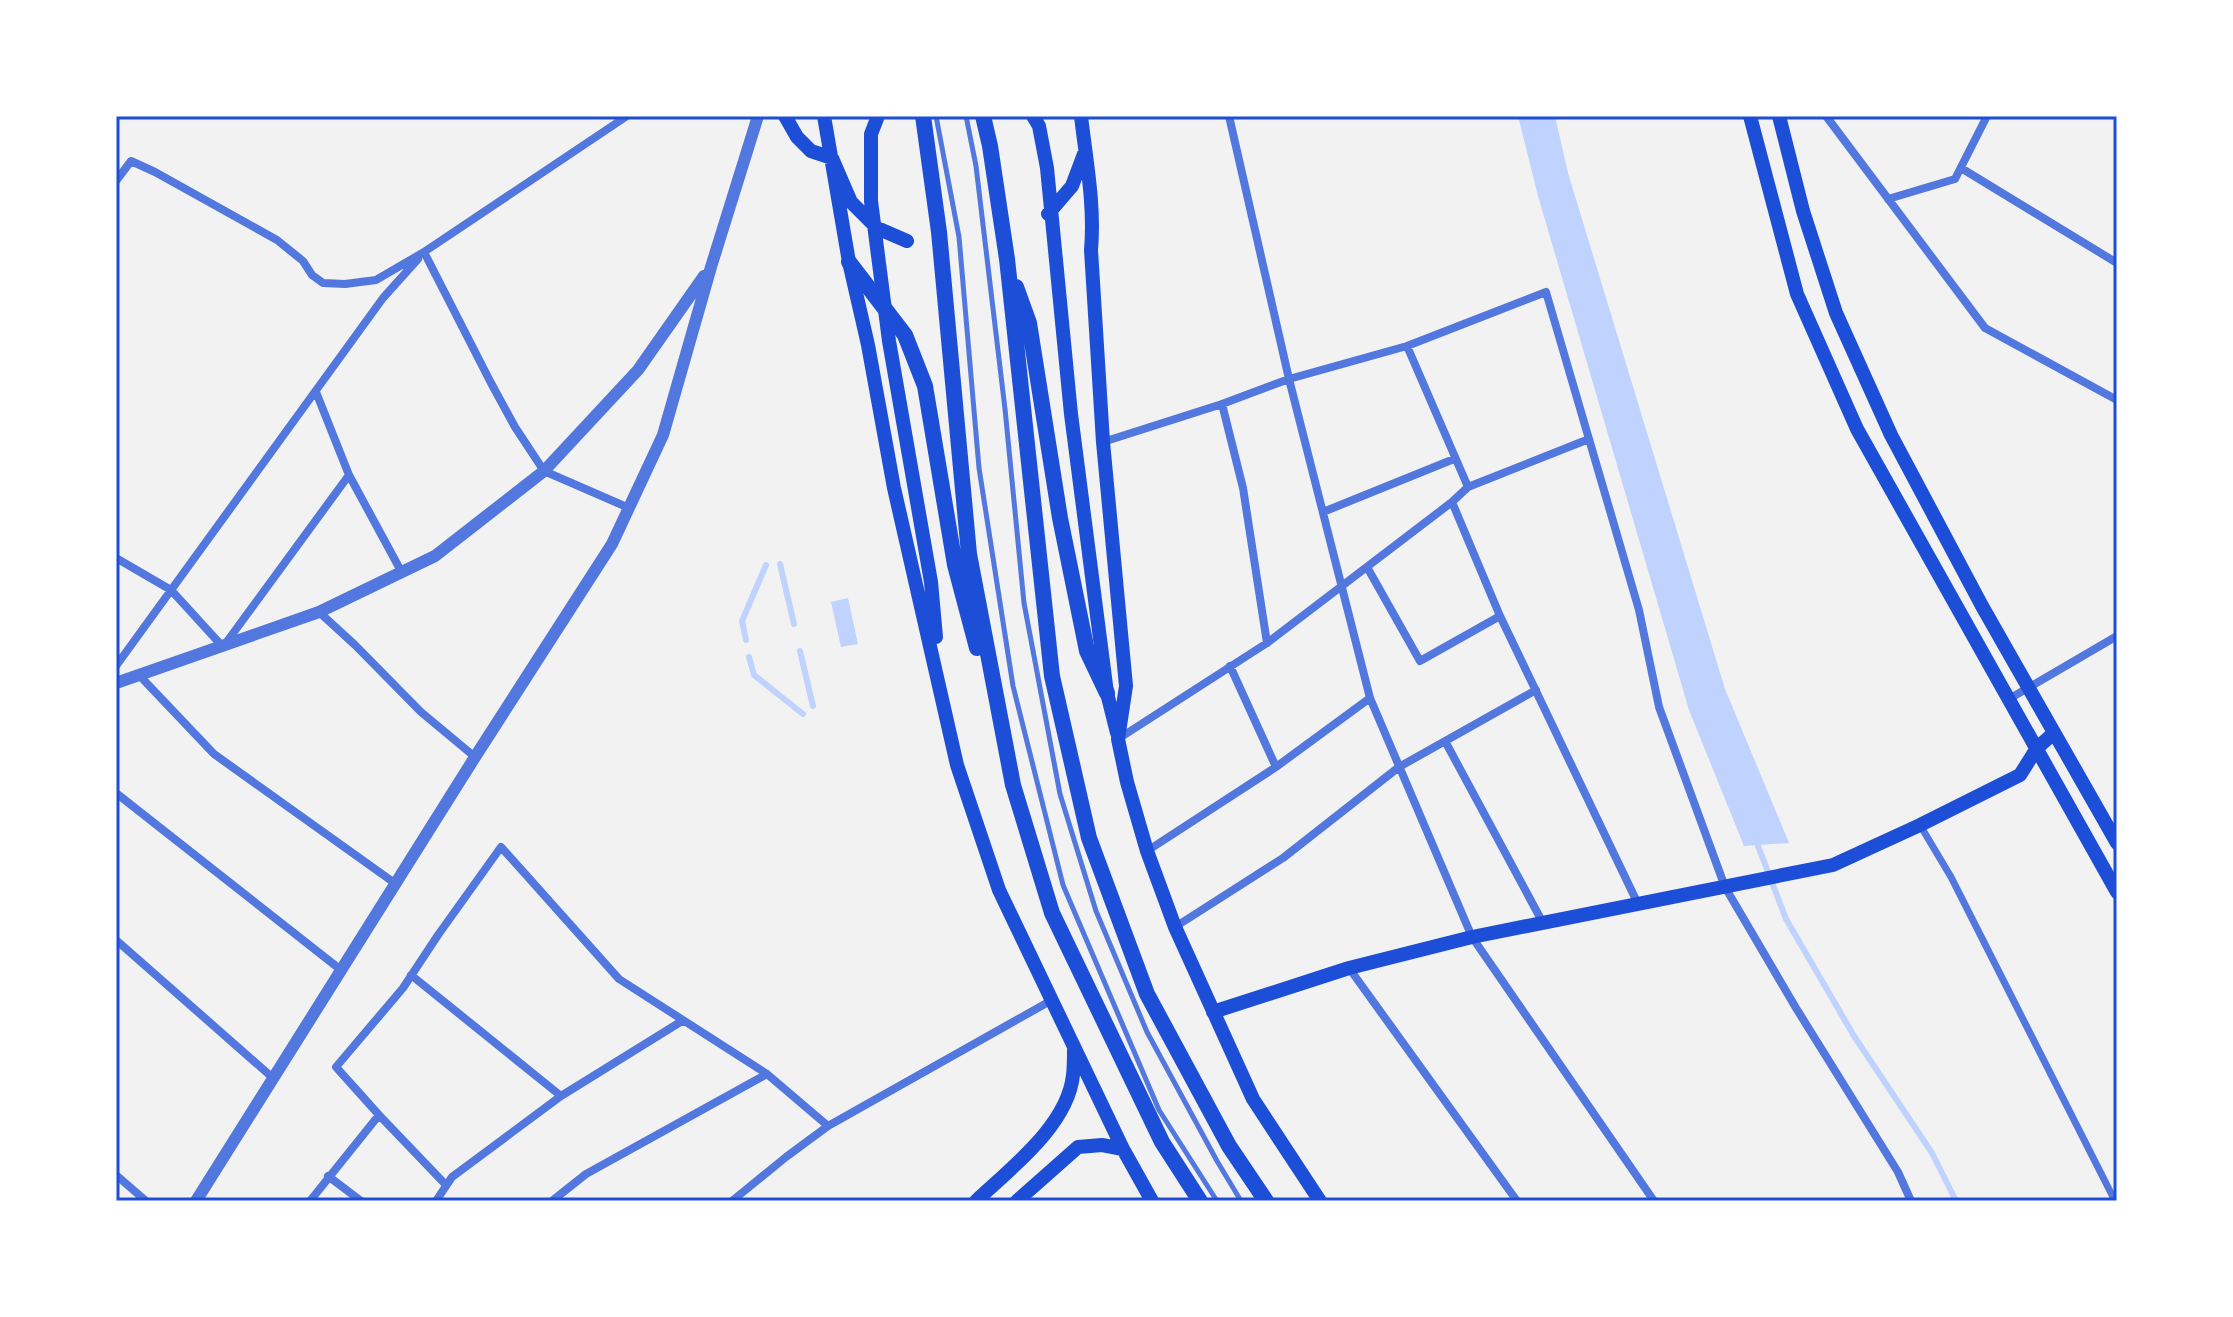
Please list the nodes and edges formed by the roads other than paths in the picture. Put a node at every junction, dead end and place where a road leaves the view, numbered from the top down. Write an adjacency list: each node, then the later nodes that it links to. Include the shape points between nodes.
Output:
1 (627, 116): 24 (street)
2 (758, 116): 28 (street)
3 (785, 116): 18 (main road, via 811,151)
4 (824, 116): 18 (main road)
5 (878, 116): 60 (main road, via 871,134 871,201 931,582)
6 (923, 116): 72 (highway, via 969,554)
7 (936, 116): 114 (lane, via 959,237 979,468 1013,686 1063,885 1159,1110)
8 (966, 116): 115 (lane, via 1005,409 1024,603 1060,794 1096,911 1147,1032)
9 (983, 116): 25 (highway)
10 (1033, 116): 59 (main road, via 1047,168 1071,414)
11 (1081, 116): 17 (main road)
12 (1229, 116): 30 (street)
13 (1750, 116): 62 (main road, via 1803,308 1857,429)
14 (1779, 116): 57 (main road, via 1836,313 1891,435)
15 (1826, 116): 21 (street)
16 (1987, 116): 19 (street)
17 (1086, 150): 22 (main road, via 1072,186); 35 (main road)
18 (832, 158): 23 (main road, via 851,202 877,228); 26 (main road)
19 (1961, 168): 21 (street, via 1955,179); 27 (street)
20 (116, 181): 24 (street, via 131,161 155,172 277,240 323,283 376,280)
21 (1888, 199): 32 (street, via 1985,328)
22 (1048, 214)
23 (907, 241)
24 (424, 252): 31 (street, via 383,298); 37 (street, via 509,416)
25 (1007, 259): 59 (highway, via 1029,323 1087,651); 116 (highway, via 1052,676 1089,838 1147,994 1229,1146)
26 (849, 262): 60 (main road); 72 (highway, via 905,335 925,386 955,565)
27 (2117, 263)
28 (711, 267): 37 (street, via 638,370); 41 (street, via 663,435)
29 (1407, 346): 30 (street); 34 (street, via 1546,292); 36 (street)
30 (1289, 379): 33 (street); 42 (street)
31 (316, 392): 38 (street); 47 (street)
32 (2117, 400)
33 (1222, 404): 35 (street); 51 (street, via 1243,488)
34 (1589, 439): 39 (street); 78 (street, via 1639,610 1659,707)
35 (1103, 442): 64 (main road, via 1126,686)
36 (1454, 459): 39 (street); 42 (street)
37 (544, 471): 41 (street); 45 (street, via 435,556)
38 (349, 475): 45 (street); 52 (street)
39 (1468, 487): 40 (street)
40 (1452, 502): 44 (street); 49 (street)
41 (629, 508): 67 (street, via 612,544)
42 (1323, 512): 46 (street)
43 (116, 558): 47 (street)
44 (1367, 567): 46 (street); 49 (street, via 1420,661)
45 (401, 571): 48 (street)
46 (1341, 585): 51 (street); 61 (street)
47 (171, 590): 52 (street); 53 (street)
48 (319, 612): 52 (street); 67 (street)
49 (1500, 616): 58 (street)
50 (2117, 636): 57 (street)
51 (1267, 643): 54 (street)
52 (223, 647): 55 (street)
53 (116, 666)
54 (1230, 666): 64 (street); 68 (street)
55 (138, 674): 56 (street); 77 (street, via 214,754)
56 (116, 683)
57 (2029, 688): 62 (street); 63 (main road)
58 (1536, 690): 65 (street); 80 (street)
59 (1107, 693): 64 (main road)
60 (941, 694): 88 (main road, via 957,765 999,890)
61 (1370, 698): 68 (street); 69 (street)
62 (2009, 699): 66 (main road)
63 (2054, 733): 66 (main road); 75 (main road)
64 (1118, 739): 76 (main road)
65 (1445, 741): 69 (street); 81 (street)
66 (2037, 748): 70 (main road); 71 (main road)
67 (475, 757): 77 (street)
68 (1276, 767): 76 (street)
69 (1399, 767): 82 (street, via 1283,858); 83 (street)
70 (2020, 775): 71 (main road); 74 (main road)
71 (2051, 777): 79 (main road)
72 (1013, 785): 97 (highway, via 1052,913)
73 (116, 793): 86 (street)
74 (1920, 825): 78 (main road, via 1833,865); 121 (street)
75 (2117, 843)
76 (1147, 851): 82 (main road)
77 (396, 884): 86 (street)
78 (1725, 887): 80 (main road); 120 (street)
79 (2117, 892)
80 (1638, 904): 81 (main road)
81 (1543, 923): 83 (main road)
82 (1175, 927): 89 (main road)
83 (1472, 937): 85 (main road); 119 (street)
84 (116, 940): 93 (street)
85 (1349, 968): 89 (main road); 118 (street)
86 (341, 970): 93 (street)
87 (411, 975): 90 (street, via 501,847 619,979); 94 (street); 95 (street, via 336,1067)
88 (1052, 1000): 91 (main road); 96 (street)
89 (1213, 1012): 117 (main road, via 1253,1099)
90 (682, 1021): 92 (street); 94 (street)
91 (1074, 1046): 98 (main road); 109 (main road, via 1073,1078 1055,1121)
92 (767, 1074): 96 (street); 107 (street, via 586,1174)
93 (273, 1078): 103 (street)
94 (561, 1096): 101 (street)
95 (379, 1115): 100 (street); 101 (street)
96 (828, 1126): 108 (street)
97 (1162, 1142): 112 (highway); 113 (highway)
98 (1123, 1149): 110 (main road, via 1078,1147); 111 (main road)
99 (116, 1175): 102 (street)
100 (328, 1176): 104 (street); 105 (street)
101 (446, 1185): 106 (street)
102 (146, 1201)
103 (196, 1201)
104 (310, 1201)
105 (361, 1201)
106 (436, 1201)
107 (552, 1201)
108 (732, 1201)
109 (976, 1201)
110 (1017, 1201)
111 (1152, 1201)
112 (1192, 1201)
113 (1200, 1201)
114 (1217, 1201)
115 (1241, 1201)
116 (1266, 1201)
117 (1320, 1201)
118 (1517, 1201)
119 (1654, 1201)
120 (1911, 1201)
121 (2115, 1201)

